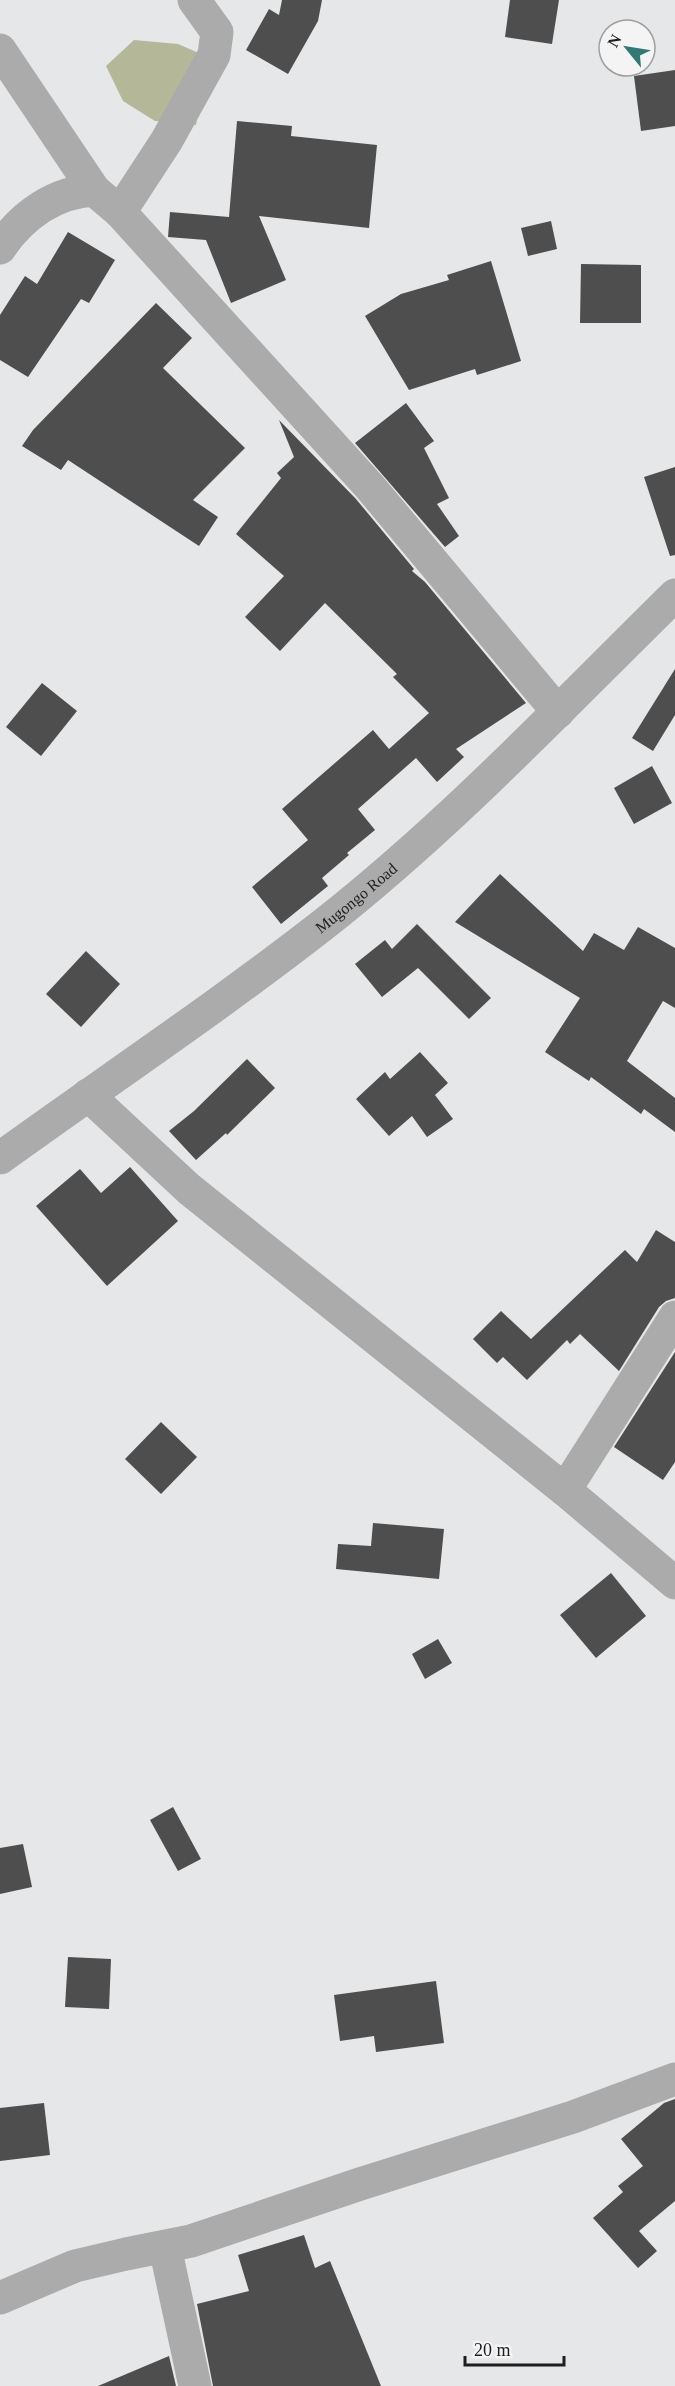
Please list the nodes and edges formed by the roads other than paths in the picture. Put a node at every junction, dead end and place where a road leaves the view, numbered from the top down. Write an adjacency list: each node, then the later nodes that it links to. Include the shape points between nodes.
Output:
1 (194, 0): 4 (street, via 217,32 214,55 167,140)
2 (0, 50): 3 (street)
3 (94, 190): 4 (street); 5 (street, via 51,200 27,218)
4 (120, 212): 7 (street, via 370,487)
5 (0, 248)
6 (675, 595): 7 (street, Mugongo Road)
7 (558, 712): 8 (street, Mugongo Road, via 427,836 325,923)
8 (88, 1095): 9 (street, Mugongo Road); 11 (street, via 189,1189)
9 (0, 1158)
10 (675, 1317): 11 (street)
11 (565, 1490): 12 (street)
12 (675, 1583)
13 (675, 2079): 14 (street, via 573,2117)
14 (165, 2247): 15 (street, via 75,2266); 16 (street)
15 (0, 2298)
16 (195, 2386)

